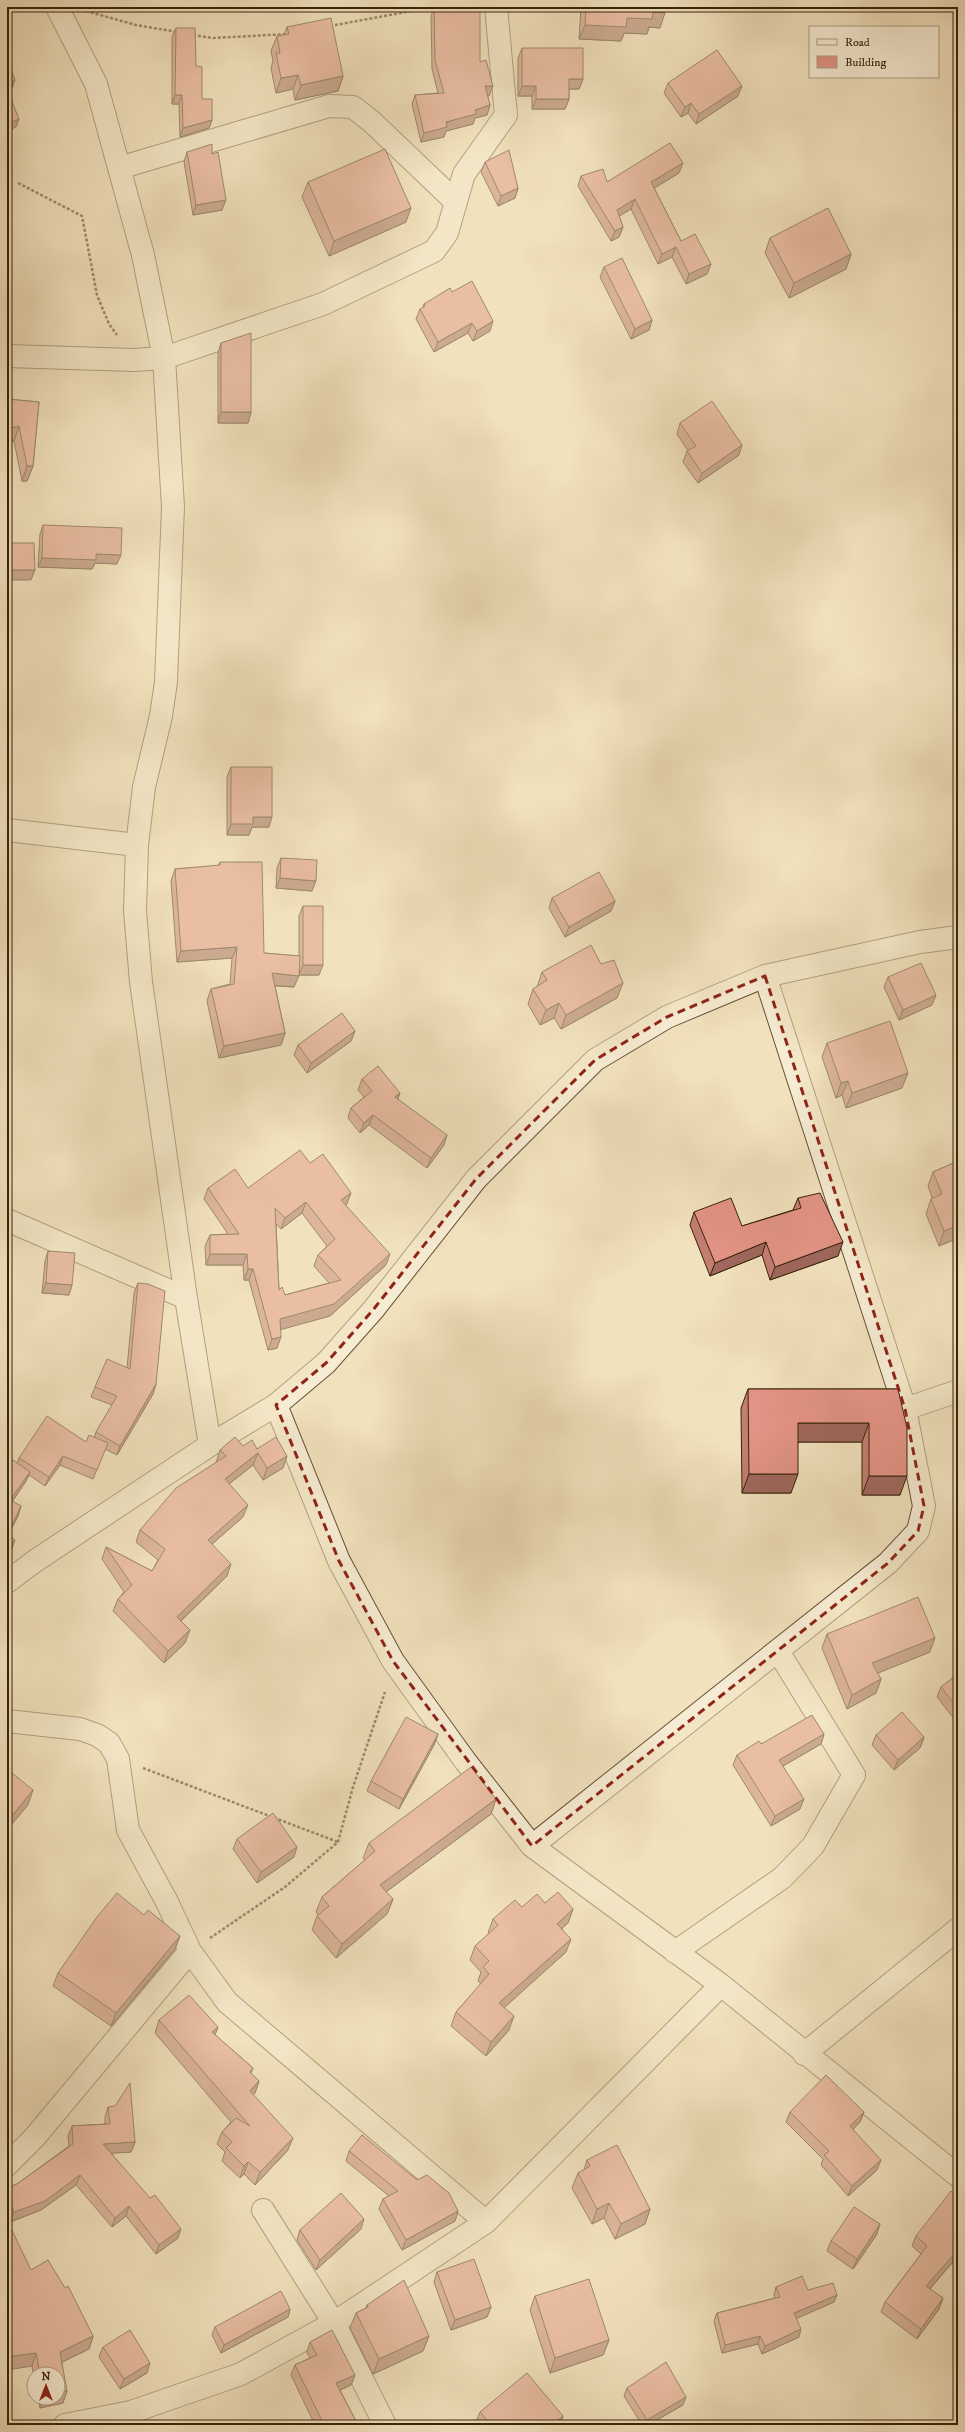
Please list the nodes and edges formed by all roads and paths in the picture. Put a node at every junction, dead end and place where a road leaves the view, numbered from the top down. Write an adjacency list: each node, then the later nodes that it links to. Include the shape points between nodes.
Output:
1 (57, 7): 9 (street, via 96,84)
2 (433, 7): 5 (path)
3 (496, 7): 11 (street, via 506,115 464,174)
4 (79, 9): 6 (path, via 136,25)
5 (328, 26)
6 (182, 33)
7 (290, 33): 8 (path, via 213,38)
8 (190, 34)
9 (119, 168): 11 (street, via 330,106 353,107); 13 (street, via 143,255)
10 (18, 183): 14 (path, via 82,216 97,295 109,324)
11 (456, 202): 13 (street, via 447,233 434,251 323,304)
12 (7, 356): 14 (street)
13 (164, 358): 14 (street); 16 (street, via 173,507 166,682 161,716 144,787)
14 (134, 360)
15 (7, 830): 16 (street)
16 (137, 845): 20 (street, via 135,911 141,982)
17 (958, 937): 18 (street, via 920,942)
18 (765, 976): 22 (street, via 667,1017 595,1060 476,1179 373,1310 326,1363); 23 (street)
19 (7, 1220): 20 (street)
20 (186, 1298): 24 (street)
21 (958, 1391): 23 (street)
22 (276, 1405): 24 (street); 27 (street, via 339,1561)
23 (905, 1409): 26 (street, via 924,1506 918,1531 888,1563)
24 (210, 1445): 25 (street)
25 (7, 1582)
26 (778, 1651): 31 (street); 34 (street, via 854,1775 813,1846 782,1878)
27 (393, 1661): 30 (path, via 383,1701 353,1787); 31 (street, via 466,1762)
28 (7, 1721): 29 (street, via 80,1729 109,1743)
29 (118, 1759): 30 (path); 33 (street, via 128,1830)
30 (338, 1842): 33 (path, via 286,1887)
31 (532, 1846): 34 (street)
32 (958, 1929): 36 (street)
33 (190, 1951): 37 (street, via 34,2138); 40 (street, via 227,2002)
34 (675, 1952): 35 (street)
35 (721, 1985): 36 (street); 40 (street)
36 (804, 2054): 38 (street)
37 (7, 2165)
38 (958, 2176)
39 (263, 2210): 41 (street)
40 (486, 2222): 41 (street)
41 (334, 2323): 42 (street, via 241,2374); 44 (street)
42 (133, 2419): 43 (street)
43 (65, 2425)
44 (385, 2425)

